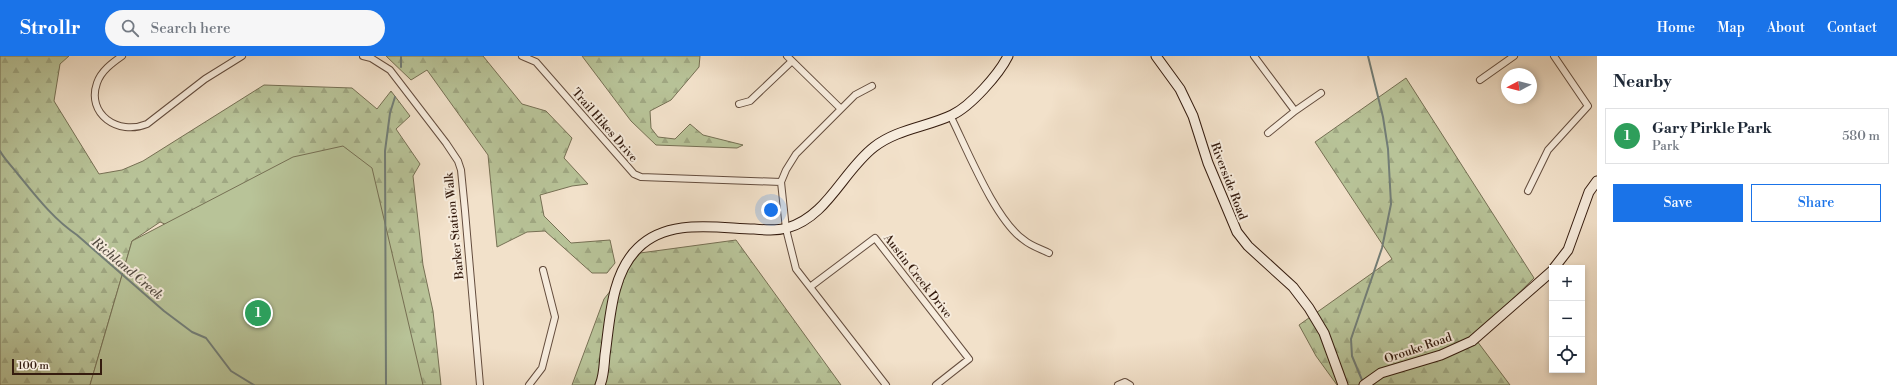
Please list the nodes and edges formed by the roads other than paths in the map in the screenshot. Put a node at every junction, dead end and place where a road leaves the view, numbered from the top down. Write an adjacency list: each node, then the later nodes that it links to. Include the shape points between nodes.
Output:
1 (122, 56): 2 (street, via 102,73 96,83 96,96 101,113 113,125 138,128)
2 (242, 56)
3 (363, 56): 28 (street, Barker Station Walk, via 390,70 446,143 461,170)
4 (522, 56): 20 (street, Trail Hikes Drive, via 536,62 634,174 641,177)
5 (1008, 56): 17 (street, via 988,85)
6 (1156, 56): 35 (street, Riverside Road, via 1180,89 1193,116 1208,163 1236,232 1293,287 1309,308 1324,333)
7 (1254, 56): 16 (street)
8 (1514, 56): 11 (street)
9 (1554, 56): 21 (street, via 1588,106 1548,150)
10 (790, 58): 14 (street, via 750,101); 15 (street)
11 (1480, 80)
12 (872, 86): 15 (street, via 855,95)
13 (1321, 93): 16 (street)
14 (739, 104)
15 (841, 110): 20 (street, via 796,154)
16 (1295, 111): 18 (street)
17 (950, 115): 22 (street, via 893,135 874,147 816,212 796,225); 23 (street, via 997,209 1024,240)
18 (1268, 134)
19 (1597, 181): 24 (street, via 1589,192 1568,250)
20 (781, 182): 22 (street)
21 (1528, 191)
22 (786, 228): 27 (street, via 796,269); 30 (street, via 775,230 685,227 666,230 639,247 628,258 617,283)
23 (1049, 253)
24 (1556, 265)
25 (543, 270): 29 (street, via 555,317 542,368)
26 (1549, 274): 36 (street, Orouke Road, via 1472,341 1441,355 1381,373)
27 (810, 287): 31 (street); 32 (street, Austin Creek Drive, via 875,238 969,359)
28 (480, 385)
29 (529, 385)
30 (600, 385)
31 (886, 385)
32 (936, 385)
33 (1118, 385): 34 (street, via 1125,382)
34 (1130, 385)
35 (1343, 385)
36 (1364, 385)

